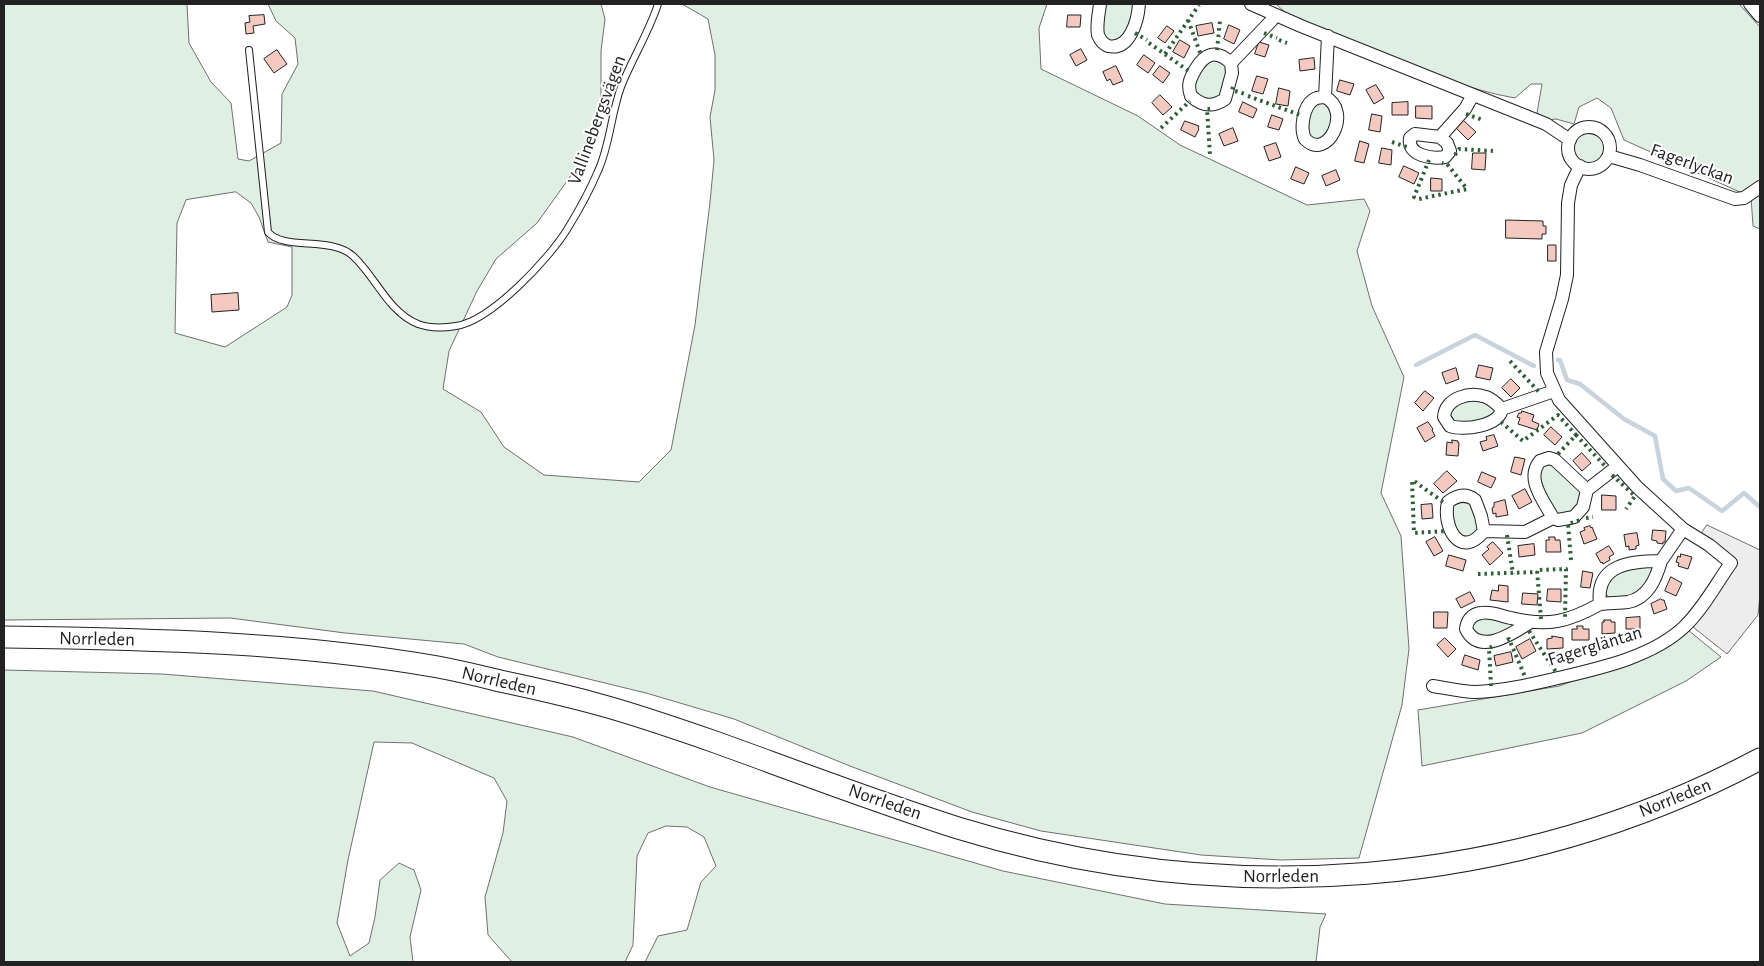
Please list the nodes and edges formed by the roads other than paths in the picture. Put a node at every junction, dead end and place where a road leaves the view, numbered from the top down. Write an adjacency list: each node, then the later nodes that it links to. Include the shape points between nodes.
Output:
1 (658, 4): 9 (lane, Vallinebergsvägen, via 621,87 599,170 568,229 529,276 510,293 475,318 457,326 420,325 406,318 352,255 331,245 273,238 268,232)
2 (1100, 4): 3 (street, via 1099,37 1105,44 1115,46 1128,40)
3 (1139, 4)
4 (1251, 4): 6 (street)
5 (1750, 4): 7 (street)
6 (1275, 15): 8 (street); 10 (street)
7 (1760, 16)
8 (1328, 36): 11 (street); 12 (street)
9 (249, 50)
10 (1230, 63)
11 (1473, 95): 13 (street); 14 (street, via 1546,124)
12 (1325, 97)
13 (1440, 137)
14 (1570, 140): 15 (street, via 1578,130 1597,129 1610,143); 16 (street, via 1570,155)
15 (1609, 156): 16 (street, via 1596,168); 17 (street, Fagerlyckan, via 1735,199 1744,198)
16 (1580, 166): 18 (street, Fagergläntan, via 1571,185 1568,202 1567,275 1546,360)
17 (1760, 187)
18 (1554, 391): 19 (street); 20 (street, Fagergläntan)
19 (1502, 409)
20 (1618, 466): 21 (street); 23 (street, Fagergläntan)
21 (1587, 490): 22 (street, via 1583,507 1574,517); 22 (street, via 1555,460 1540,461 1534,470 1534,482)
22 (1553, 518): 24 (street, via 1525,532)
23 (1683, 529): 25 (street, Fagergläntan); 29 (street, Fagergläntan, via 1731,563 1699,611 1662,643 1609,665 1517,687 1472,692)
24 (1484, 532)
25 (1661, 561): 26 (street, Fagergläntan, via 1655,578 1642,596 1629,602); 26 (street, Fagergläntan, via 1626,563 1608,574 1601,584)
26 (1600, 604): 27 (street, Fagergläntan, via 1567,620)
27 (1529, 623)
28 (4, 637): 30 (highway, Norrleden, via 204,642 440,667 600,705 1006,841 1123,866 1209,875 1340,876 1434,866 1493,855 1555,841 1624,818 1710,785)
29 (1433, 686)
30 (1760, 759)

